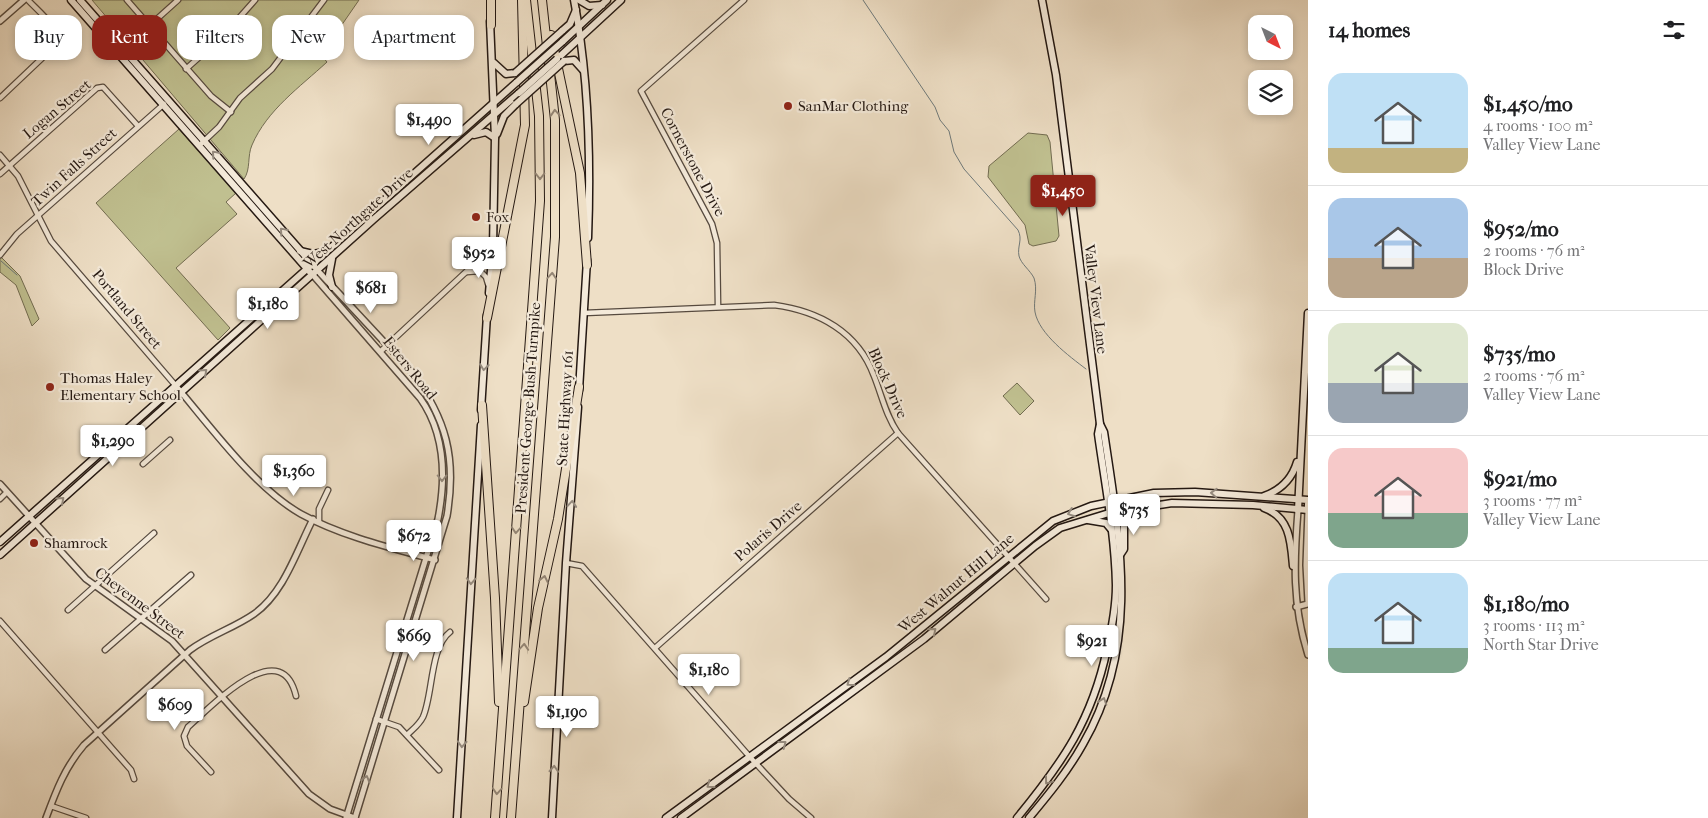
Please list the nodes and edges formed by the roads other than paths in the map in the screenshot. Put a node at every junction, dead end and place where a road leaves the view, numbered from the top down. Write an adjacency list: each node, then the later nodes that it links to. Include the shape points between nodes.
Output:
1 (26, 0): 22 (street); 33 (street, via 56,31 58,43)
2 (71, 0): 23 (main road, Esters Road)
3 (80, 0): 19 (main road, Esters Road)
4 (127, 0): 20 (street)
5 (178, 0): 21 (street)
6 (255, 0): 31 (street, via 223,36)
7 (324, 0): 36 (street, via 272,69 240,98)
8 (489, 0): 24 (highway)
9 (522, 0): 62 (highway, via 525,125)
10 (526, 0): 135 (highway, President George Bush Turnpike, one-way to 135, via 539,116 540,201)
11 (574, 0): 18 (main road, State Highway 161)
12 (579, 0): 17 (main road, via 589,6)
13 (620, 0): 26 (main road, West Northgate Drive)
14 (744, 0): 59 (street, Cornerstone Drive, via 641,91 712,224 716,243)
15 (1042, 0): 71 (main road, Valley View Lane, via 1056,76)
16 (542, 1): 53 (highway, via 580,173); 136 (highway, President George Bush Turnpike, one-way to 16, via 556,207 554,102)
17 (605, 2): 25 (main road, West Northgate Drive)
18 (576, 10): 25 (main road, State Highway 161); 30 (main road, bridge, via 570,24 515,73 506,74)
19 (93, 15)
20 (140, 15)
21 (162, 15)
22 (0, 21)
23 (92, 24)
24 (491, 25): 30 (main road)
25 (580, 26): 26 (main road, State Highway 161); 35 (main road, West Northgate Drive, bridge)
26 (581, 37): 32 (main road, State Highway 161); 37 (main road, West Northgate Drive, bridge)
27 (167, 46): 31 (street)
28 (124, 60): 34 (main road, Esters Road)
29 (133, 60): 34 (main road, Esters Road)
30 (493, 62): 35 (main road)
31 (186, 69): 36 (street)
32 (584, 73): 40 (main road, bridge, via 574,60 564,61 504,116); 53 (main road, State Highway 161, via 590,187)
33 (0, 98)
34 (165, 102): 38 (street, Twin Falls Street); 41 (main road, Esters Road)
35 (495, 102): 37 (main road); 45 (main road, West Northgate Drive)
36 (231, 112): 41 (street)
37 (494, 114): 39 (main road, West Northgate Drive); 40 (main road)
38 (138, 126): 43 (street, Logan Street, via 101,87); 46 (street, Twin Falls Street)
39 (468, 138): 40 (main road, via 486,132); 47 (main road, West Northgate Drive)
40 (495, 138): 48 (main road)
41 (201, 144): 49 (main road, Esters Road, one-way to 41); 54 (main road, Esters Road)
42 (0, 155): 43 (street, Portland Street)
43 (10, 166): 44 (street); 46 (street, Portland Street)
44 (0, 174)
45 (369, 214): 47 (main road); 50 (main road, West Northgate Drive)
46 (38, 216): 51 (street, Twin Falls Street, via 8,243); 67 (street, Portland Street, via 51,241)
47 (374, 219): 52 (main road, West Northgate Drive)
48 (493, 241): 55 (street, via 482,257); 58 (main road)
49 (300, 250): 50 (main road, via 312,254); 54 (main road, Esters Road)
50 (326, 252): 54 (main road, West Northgate Drive)
51 (0, 255)
52 (333, 257): 56 (main road, West Northgate Drive); 57 (main road, via 329,276)
53 (587, 264): 60 (main road, State Highway 161)
54 (309, 266): 56 (main road, Esters Road); 63 (main road, West Northgate Drive)
55 (465, 272): 58 (street, via 480,272 486,277); 65 (street)
56 (316, 273): 57 (street, Esters Road); 64 (main road, West Northgate Drive); 66 (street, Esters Road)
57 (332, 287): 65 (street, Esters Road)
58 (489, 290): 62 (main road)
59 (718, 306): 60 (street, Block Drive); 74 (street, Block Drive, via 794,308 817,315 836,326 861,350)
60 (584, 313): 68 (main road, State Highway 161)
61 (1308, 314): 78 (main road)
62 (487, 318): 70 (main road, one-way to 70)
63 (239, 329): 64 (main road); 67 (main road, West Northgate Drive)
64 (247, 334): 69 (main road, West Northgate Drive, one-way to 64)
65 (387, 346): 66 (street); 72 (street, Esters Road, via 422,386)
66 (381, 351): 73 (street, Esters Road, via 420,398)
67 (176, 386): 69 (street, Portland Street); 75 (main road, West Northgate Drive)
68 (579, 387): 111 (main road, State Highway 161, one-way to 68); 136 (highway, one-way to 68)
69 (182, 393): 77 (main road, West Northgate Drive); 98 (street, Portland Street, via 259,481 283,502)
70 (482, 405): 135 (highway); 149 (main road, one-way to 149)
71 (1100, 424): 81 (main road, Valley View Lane, via 1098,434); 87 (main road, Valley View Lane)
72 (443, 427): 73 (street); 110 (street, Esters Road, via 450,463 450,497)
73 (436, 430): 109 (street, Esters Road, one-way to 109, via 442,455 441,506)
74 (898, 433): 107 (street, Block Drive); 123 (street, Polaris Drive)
75 (119, 436): 77 (main road); 97 (main road, West Northgate Drive)
76 (170, 440): 79 (street)
77 (125, 443): 101 (main road, West Northgate Drive, one-way to 77)
78 (1300, 454): 84 (main road, via 1287,482 1280,489); 86 (main road)
79 (143, 464)
80 (0, 484): 83 (street, Cheyenne Street)
81 (1105, 486): 89 (main road, Valley View Lane); 92 (main road, via 1099,499)
82 (328, 490): 99 (street, via 319,510)
83 (7, 492): 85 (street); 97 (street, Cheyenne Street)
84 (1262, 496): 86 (main road, West Walnut Hill Lane); 87 (main road, West Walnut Hill Lane, one-way to 87, via 1176,492)
85 (0, 499)
86 (1298, 499): 88 (main road, West Walnut Hill Lane); 94 (main road)
87 (1114, 500): 89 (main road, West Walnut Hill Lane); 96 (main road, Valley View Lane)
88 (1308, 500)
89 (1107, 502): 92 (main road, West Walnut Hill Lane); 96 (main road, Valley View Lane)
90 (1308, 504): 95 (main road)
91 (1253, 505): 93 (main road, West Walnut Hill Lane, via 1172,503); 94 (main road, West Walnut Hill Lane); 113 (main road, via 1272,512 1286,526 1291,538)
92 (1091, 506): 107 (main road, West Walnut Hill Lane, one-way to 107, via 1053,521)
93 (1140, 507): 96 (main road, West Walnut Hill Lane); 108 (main road, via 1124,523 1124,549)
94 (1298, 510): 95 (main road, West Walnut Hill Lane); 113 (street)
95 (1308, 510): 102 (street)
96 (1112, 512): 100 (main road, West Walnut Hill Lane); 103 (main road, Valley View Lane); 108 (main road, Valley View Lane)
97 (29, 517): 101 (street, Cheyenne Street); 105 (main road, West Northgate Drive)
98 (313, 519): 99 (street, Portland Street); 126 (street, via 266,604 253,615 202,641)
99 (319, 522): 109 (street, Portland Street)
100 (1077, 522): 103 (main road, via 1101,521); 112 (main road, West Walnut Hill Lane, via 1060,528)
101 (35, 524): 106 (main road, West Northgate Drive); 115 (street, Cheyenne Street)
102 (1308, 526): 117 (street)
103 (1111, 528): 156 (main road, Valley View Lane, one-way to 156, via 1115,602 1098,686 1074,741)
104 (154, 533): 115 (street)
105 (0, 542)
106 (0, 555)
107 (1008, 556): 112 (street, Block Drive); 125 (main road, West Walnut Hill Lane)
108 (1120, 556): 157 (main road, Valley View Lane, one-way to 108, via 1067,770 1101,707 1113,672 1121,632)
109 (426, 558): 110 (street, Portland Street); 133 (street, Esters Road)
110 (435, 560): 134 (street, Esters Road)
111 (566, 563): 123 (street, via 582,566); 152 (main road, State Highway 161, one-way to 111)
112 (1014, 563): 116 (street, Block Drive); 128 (main road, West Walnut Hill Lane, one-way to 112)
113 (1293, 566): 118 (street)
114 (191, 575): 120 (street)
115 (95, 586): 119 (street); 120 (street, Cheyenne Street)
116 (1046, 599)
117 (1308, 603): 118 (street)
118 (1296, 606): 127 (street)
119 (68, 610)
120 (142, 618): 124 (street); 126 (street, Cheyenne Street, via 166,635)
121 (0, 621): 137 (street)
122 (450, 632): 138 (street, via 443,637 438,652 423,716)
123 (655, 648): 139 (street)
124 (105, 650)
125 (890, 654): 128 (main road); 131 (main road, West Walnut Hill Lane, one-way to 131)
126 (185, 655): 130 (street, Cheyenne Street); 137 (street)
127 (1308, 655)
128 (894, 661): 132 (main road, West Walnut Hill Lane)
129 (296, 696): 130 (street, via 293,686 275,669 245,680)
130 (222, 697): 142 (street, via 188,727 184,736 188,746); 145 (street, Cheyenne Street, via 309,794)
131 (827, 700): 132 (main road); 139 (main road, West Walnut Hill Lane)
132 (832, 707): 140 (main road, West Walnut Hill Lane, one-way to 132)
133 (376, 719): 134 (street); 145 (street, Esters Road)
134 (384, 722): 138 (street, via 399,727); 148 (street, Esters Road, one-way to 134)
135 (501, 729): 150 (highway, President George Bush Turnpike, one-way to 150)
136 (518, 731): 151 (highway, President George Bush Turnpike)
137 (98, 732): 143 (street, via 131,770); 144 (street, via 69,764)
138 (407, 735): 141 (street)
139 (749, 756): 140 (street); 153 (main road, West Walnut Hill Lane, one-way to 153)
140 (756, 764): 154 (main road, West Walnut Hill Lane); 155 (street)
141 (439, 770)
142 (211, 772)
143 (134, 779)
144 (51, 806): 146 (street); 147 (street)
145 (346, 816): 148 (street, Cheyenne Street)
146 (46, 818)
147 (86, 818)
148 (355, 818)
149 (457, 818)
150 (494, 818)
151 (511, 818)
152 (552, 818)
153 (666, 818)
154 (681, 818)
155 (811, 818)
156 (1018, 818)
157 (1029, 818)

